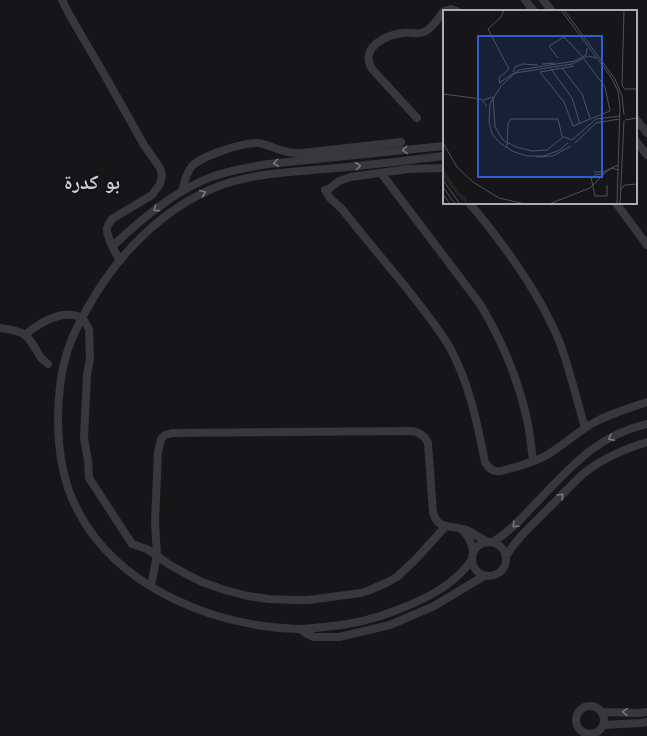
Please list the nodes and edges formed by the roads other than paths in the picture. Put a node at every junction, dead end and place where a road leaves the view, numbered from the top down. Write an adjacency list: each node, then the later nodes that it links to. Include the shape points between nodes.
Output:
1 (62, 0): 24 (street, via 162,175 160,184 152,195 109,223 108,234)
2 (526, 0): 4 (street)
3 (543, 0): 5 (street)
4 (533, 10)
5 (551, 10)
6 (443, 12): 7 (street, via 425,32 401,33 387,38 374,46 368,55 372,69)
7 (417, 118)
8 (637, 120): 9 (street)
9 (647, 133)
10 (401, 142): 20 (street, via 302,153 289,153 262,143 245,144 196,163 188,172)
11 (637, 142): 13 (street)
12 (443, 146): 14 (street, one-way to 14)
13 (647, 155)
14 (344, 156): 16 (street); 20 (street, one-way to 20, via 250,167 213,176)
15 (443, 156): 16 (street, one-way to 15)
16 (344, 168): 19 (street); 25 (street, one-way to 16, via 144,235 177,208 218,186 259,176)
17 (440, 168): 18 (street)
18 (380, 173): 19 (street); 34 (street, via 480,304 492,326 507,355 521,394)
19 (345, 179): 34 (street, via 325,190 414,298 448,346 470,396 488,467 496,472)
20 (182, 192): 24 (street, one-way to 24, via 143,218)
21 (470, 204): 32 (street, via 506,250 542,305 562,349)
22 (617, 204): 23 (street)
23 (647, 245)
24 (113, 246): 25 (street)
25 (120, 261): 26 (street, via 98,290)
26 (82, 318): 28 (street, via 72,315 59,316); 38 (street, via 89,330 90,359 84,438 89,478 132,544); 42 (street, via 69,345 61,378 59,437 63,474 76,509 90,531 116,560)
27 (0, 328): 28 (street)
28 (25, 335): 29 (street)
29 (48, 364)
30 (647, 402): 32 (street, via 614,413)
31 (647, 424): 37 (street, one-way to 37, via 616,434 585,454 516,524)
32 (585, 428): 34 (street, via 546,456)
33 (647, 442): 40 (street, one-way to 33, via 524,533 585,473 614,454)
34 (533, 462)
35 (446, 526): 36 (street); 38 (street, via 415,560 388,582 361,593 308,600 269,599 225,590 190,576); 38 (street, via 437,522 434,517 429,447 427,440 418,432 172,433 165,435 161,440 158,452 155,522)
36 (460, 528): 37 (street); 39 (street, via 470,540)
37 (491, 542): 39 (street, via 479,545); 40 (street, via 502,547)
38 (157, 555): 42 (street)
39 (472, 556): 41 (street, via 474,568); 43 (street, via 463,572 407,607 365,621)
40 (506, 556): 41 (street, via 505,567 500,573 492,577)
41 (484, 576): 43 (street, via 434,606 390,625 339,638 314,637)
42 (151, 586): 43 (street, via 192,607 225,618 257,625)
43 (300, 629)
44 (603, 712): 45 (street, one-way to 44); 47 (street, via 605,720); 48 (street, via 600,708 591,706 579,711 576,719 578,727)
45 (647, 712)
46 (647, 722): 47 (street)
47 (601, 730): 48 (street)
48 (589, 735)

